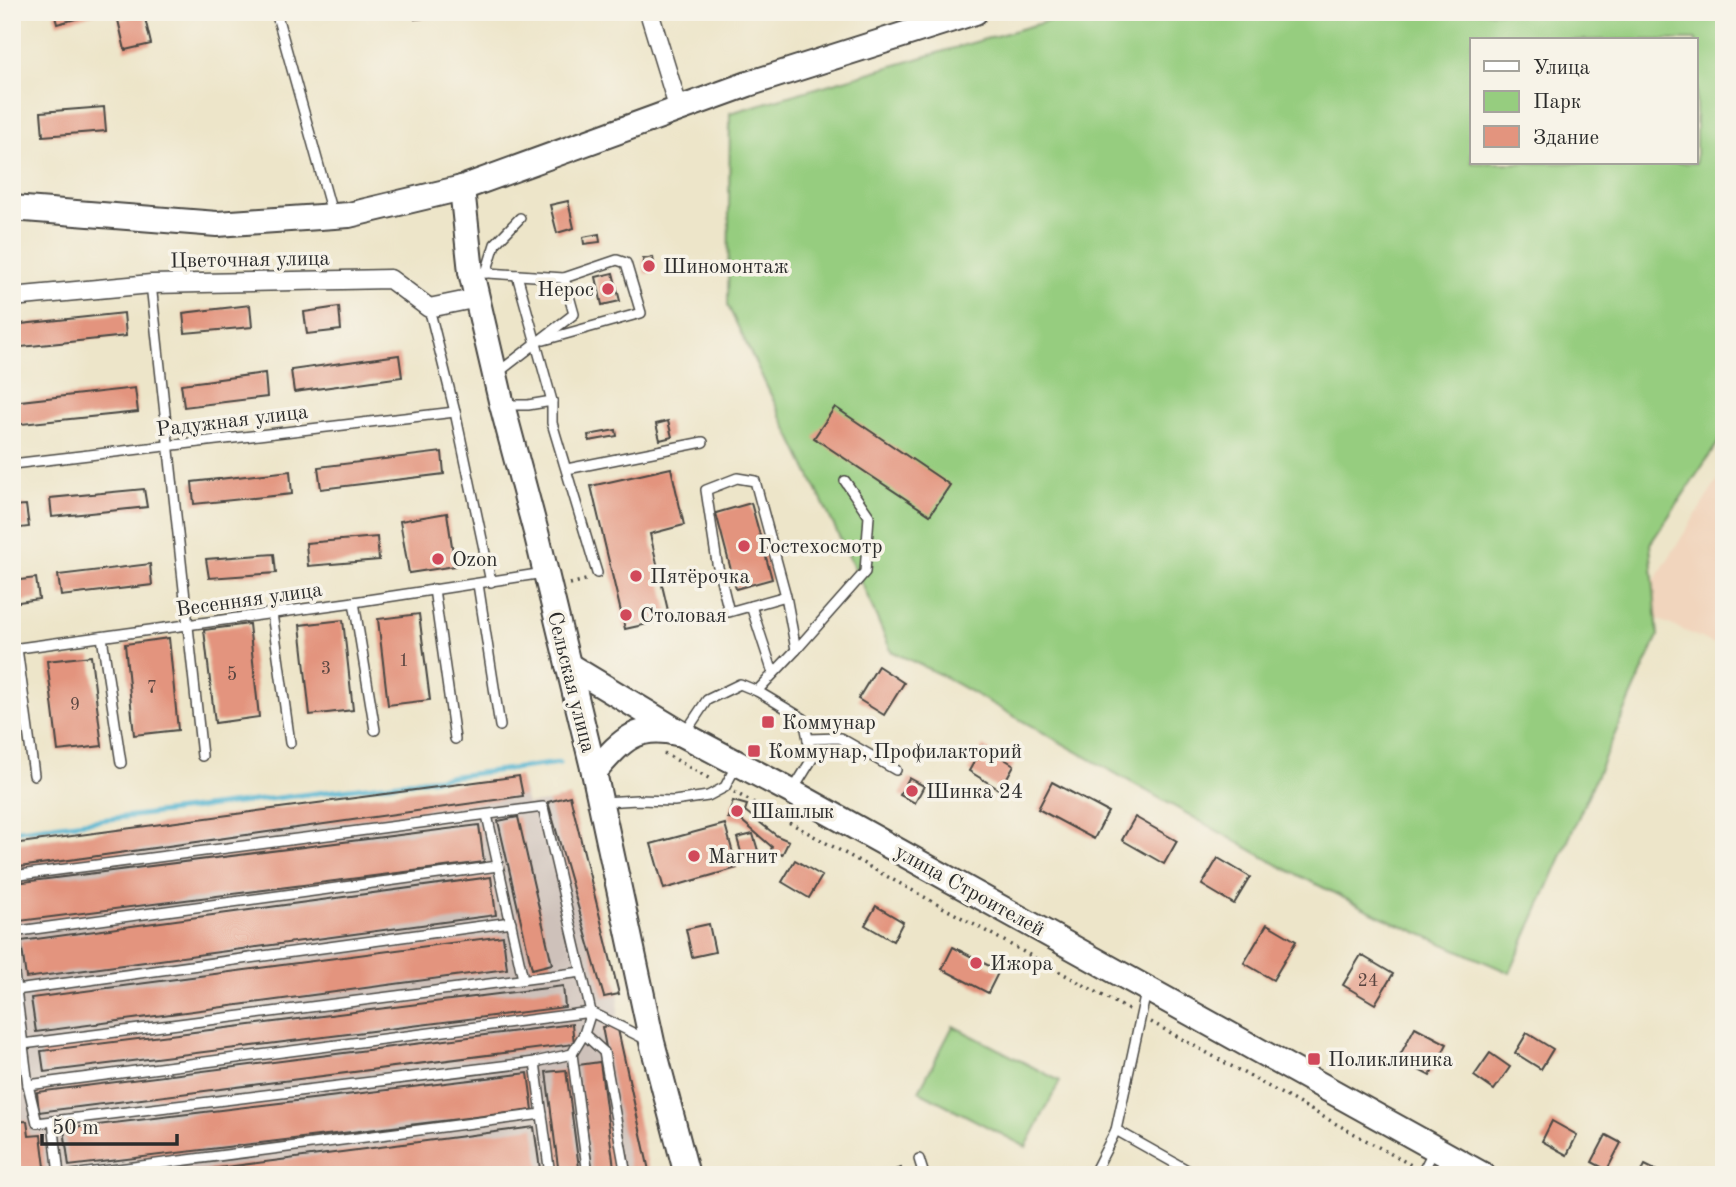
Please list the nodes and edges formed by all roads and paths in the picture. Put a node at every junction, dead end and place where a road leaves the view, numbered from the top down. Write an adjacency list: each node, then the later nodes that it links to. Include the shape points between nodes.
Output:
1 (276, 12): 7 (lane)
2 (649, 12): 4 (street)
3 (975, 12): 4 (main road)
4 (679, 110): 5 (main road)
5 (462, 188): 7 (main road); 9 (main road, Сельская улица)
6 (12, 208): 7 (main road, via 217,224)
7 (333, 216)
8 (520, 218): 9 (lane, via 495,244)
9 (478, 272): 10 (lane); 14 (main road, Сельская улица)
10 (517, 275): 11 (lane); 16 (lane)
11 (564, 278): 16 (lane, via 574,314); 16 (lane, via 617,260 626,263 640,313)
12 (151, 284): 13 (street, Цветочная улица); 15 (street, Цветочная улица, via 390,279); 22 (lane)
13 (12, 297)
14 (478, 298): 15 (street); 17 (main road, Сельская улица)
15 (429, 308): 20 (lane)
16 (538, 342): 17 (lane); 18 (lane)
17 (496, 375): 19 (main road, Сельская улица)
18 (552, 401): 19 (lane); 24 (lane, via 552,423)
19 (502, 405): 26 (main road, Сельская улица)
20 (455, 412): 22 (lane, Радужная улица); 28 (lane)
21 (703, 442): 24 (lane)
22 (168, 445): 23 (lane, Радужная улица); 36 (lane)
23 (12, 464)
24 (567, 468): 27 (lane)
25 (845, 481): 39 (lane, via 869,516 865,572)
26 (546, 573): 28 (lane, Весенняя улица); 40 (main road, Сельская улица)
27 (596, 576): 30 (path)
28 (491, 582): 29 (lane, Весенняя улица)
29 (478, 584): 31 (lane, Весенняя улица); 43 (lane)
30 (570, 584)
31 (434, 589): 33 (lane, Весенняя улица); 46 (lane)
32 (786, 596): 34 (lane); 34 (lane, via 755,481 737,478 706,490 729,611); 39 (lane)
33 (354, 602): 35 (lane, Весенняя улица); 44 (lane)
34 (751, 606): 41 (lane)
35 (272, 614): 36 (lane, Весенняя улица); 48 (lane)
36 (186, 626): 37 (lane, Весенняя улица); 50 (lane)
37 (102, 637): 38 (lane, Весенняя улица); 51 (lane)
38 (15, 648): 55 (lane)
39 (796, 650): 41 (lane)
40 (568, 665): 45 (main road, улица Строителей); 54 (main road, Сельская улица)
41 (773, 673): 42 (lane)
42 (757, 691): 45 (lane, via 740,684 707,700); 47 (lane, via 804,719)
43 (500, 726)
44 (375, 730)
45 (684, 735): 52 (main road, улица Строителей); 54 (main road, via 642,731 625,738)
46 (455, 739)
47 (808, 739): 53 (lane, via 840,738); 57 (lane, via 812,759)
48 (290, 743)
49 (656, 749): 56 (path)
50 (202, 756)
51 (121, 763)
52 (738, 763): 56 (lane); 57 (main road, улица Строителей)
53 (896, 770)
54 (594, 772): 58 (main road, Сельская улица)
55 (34, 775)
56 (725, 787): 58 (lane, via 708,796 674,802); 70 (path)
57 (792, 792): 67 (main road, улица Строителей)
58 (601, 802): 72 (main road, Сельская улица)
59 (487, 815): 60 (lane); 61 (lane); 65 (lane, via 543,807)
60 (498, 866): 62 (lane); 63 (lane)
61 (12, 876)
62 (511, 922): 66 (lane); 68 (lane)
63 (12, 932)
64 (12, 958): 68 (lane)
65 (582, 972): 66 (lane); 69 (lane)
66 (523, 979): 73 (lane)
67 (1147, 988): 70 (lane); 80 (main road, улица Строителей)
68 (16, 990): 73 (lane)
69 (591, 1012): 71 (lane); 72 (lane); 76 (lane)
70 (1140, 1016): 79 (lane); 82 (path)
71 (584, 1034): 74 (lane); 87 (lane, via 604,1052)
72 (652, 1042): 88 (main road, Сельская улица)
73 (23, 1044): 76 (lane)
74 (572, 1054): 75 (lane); 86 (lane)
75 (535, 1062): 77 (lane); 78 (lane)
76 (28, 1084): 78 (lane, via 37,1123)
77 (542, 1114): 83 (lane); 85 (lane)
78 (52, 1121): 84 (lane)
79 (1115, 1130): 90 (lane); 91 (lane)
80 (1435, 1149): 82 (lane); 92 (main road, улица Строителей)
81 (919, 1159): 89 (lane)
82 (1422, 1173)
83 (547, 1174)
84 (59, 1175)
85 (72, 1175)
86 (588, 1175)
87 (626, 1175)
88 (687, 1175)
89 (924, 1175)
90 (1093, 1175)
91 (1196, 1175)
92 (1483, 1175)

